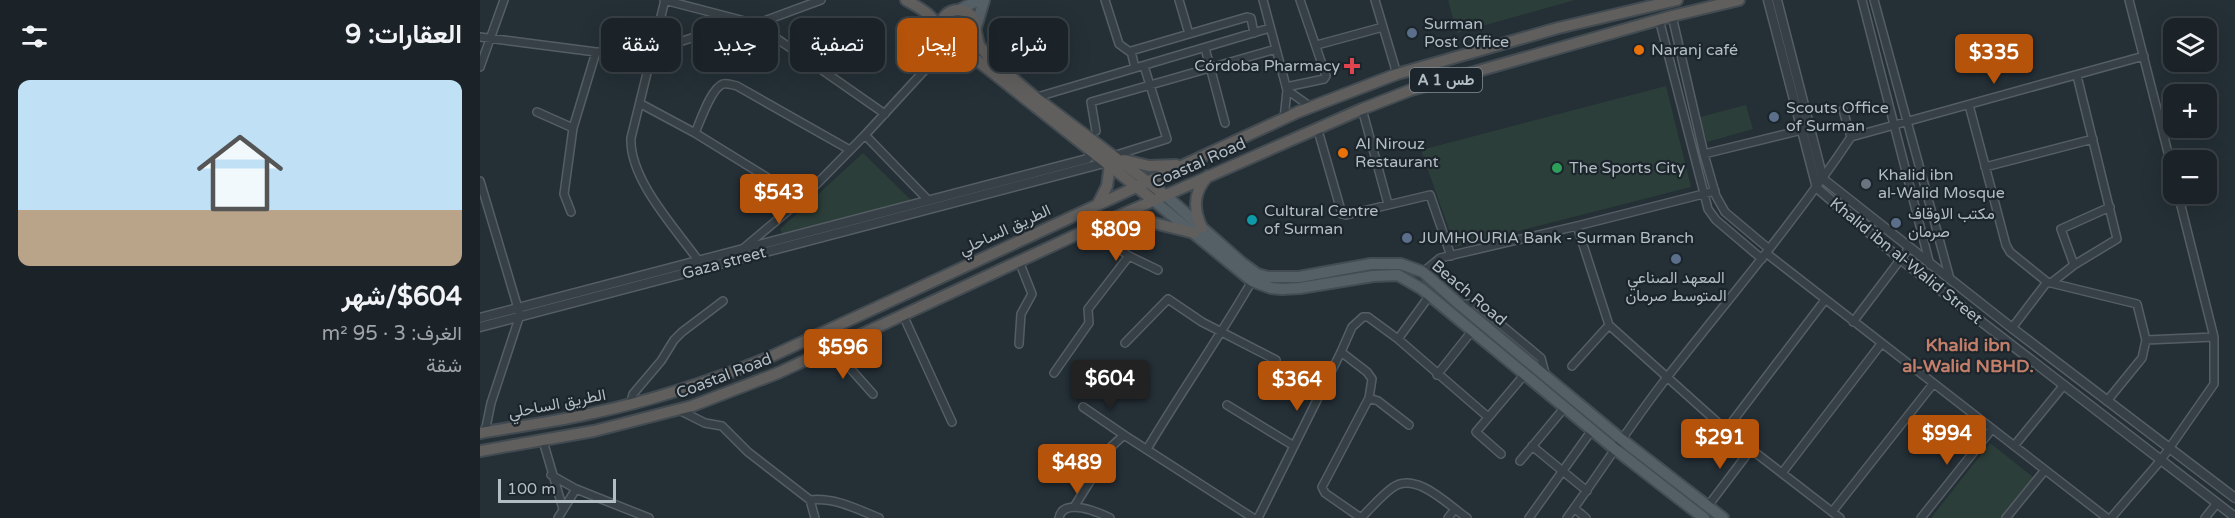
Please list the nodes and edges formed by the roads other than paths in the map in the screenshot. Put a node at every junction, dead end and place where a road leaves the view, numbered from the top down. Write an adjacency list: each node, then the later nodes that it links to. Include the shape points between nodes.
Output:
1 (504, 0): 36 (street)
2 (664, 0): 22 (street); 23 (street)
3 (821, 0): 24 (street)
4 (906, 0): 25 (highway)
5 (917, 0): 20 (highway, via 933,9)
6 (980, 0): 20 (main road)
7 (984, 0): 29 (main road)
8 (1105, 0): 44 (street, via 1119,44)
9 (1179, 0): 34 (street)
10 (1263, 0): 31 (street)
11 (1300, 0): 38 (street)
12 (1375, 0): 30 (street)
13 (1677, 0): 53 (highway, الطريق الساحلي / A 1 طس, via 1558,28)
14 (1739, 0): 21 (highway, Coastal Road / A 1 طس)
15 (1768, 0): 39 (street, Khalid ibn al-Walid Street)
16 (1777, 0): 39 (street, Khalid ibn al-Walid Street)
17 (1862, 0): 68 (street)
18 (1874, 0): 66 (street)
19 (2129, 0): 45 (street)
20 (954, 11): 26 (highway); 27 (highway)
21 (1672, 16): 28 (highway, Coastal Road / A 1 طس); 80 (street)
22 (660, 18)
23 (733, 18)
24 (772, 18)
25 (931, 18)
26 (944, 18)
27 (972, 18)
28 (1659, 19): 61 (highway, Coastal Road / A 1 طس, via 1411,90); 90 (street)
29 (977, 25)
30 (1383, 27): 38 (street); 53 (street)
31 (1270, 28): 32 (street); 41 (street)
32 (1254, 33): 34 (street, via 1251,18 1247,17); 40 (street)
33 (977, 34): 57 (highway, via 986,55)
34 (1189, 34): 44 (street)
35 (480, 37): 36 (street)
36 (489, 39): 42 (street); 48 (street)
37 (778, 39): 64 (street)
38 (1317, 45): 56 (street, via 1325,79)
39 (1784, 46): 71 (street, Khalid ibn al-Walid Street); 85 (street, Khalid ibn al-Walid Street)
40 (1205, 48): 47 (street); 50 (street)
41 (1276, 49): 50 (street); 56 (street)
42 (596, 52): 43 (street); 70 (street)
43 (601, 52)
44 (1130, 52): 49 (street)
45 (2144, 56): 54 (street); 78 (street)
46 (977, 60): 57 (highway)
47 (1144, 66): 49 (street); 55 (street)
48 (480, 67)
49 (1136, 68): 57 (street)
50 (1211, 68): 55 (street); 67 (street)
51 (649, 72): 58 (street)
52 (923, 72): 64 (street)
53 (1397, 74): 60 (highway, الطريق الساحلي / A 1 طس)
54 (2077, 76): 59 (street); 76 (street)
55 (1150, 85): 72 (street, via 1091,102); 81 (street, via 1167,140)
56 (1287, 89): 60 (street); 65 (street)
57 (1032, 100): 79 (highway); 81 (highway)
58 (641, 104): 73 (street); 113 (street, via 631,138 635,167)
59 (1969, 105): 66 (street); 83 (street)
60 (1311, 107): 65 (highway, الطريق الساحلي / A 1 طس)
61 (1362, 109): 69 (highway, Coastal Road / A 1 طس); 96 (street)
62 (1843, 110): 75 (street)
63 (537, 112): 70 (street)
64 (885, 114): 74 (street)
65 (1284, 119): 82 (highway, الطريق الساحلي / A 1 طس)
66 (1906, 122): 68 (street); 104 (street)
67 (1225, 123)
68 (1895, 125): 75 (street); 107 (street)
69 (1317, 127): 84 (highway, Coastal Road / A 1 طس); 96 (street, via 1342,214)
70 (573, 128): 99 (street, via 564,194)
71 (1802, 130): 80 (street); 88 (street, Khalid ibn al-Walid Street)
72 (1096, 131)
73 (695, 134): 77 (street, via 714,91 727,84); 92 (street)
74 (865, 135): 77 (street); 93 (street)
75 (1851, 137): 85 (street)
76 (2093, 139): 83 (street); 98 (street)
77 (849, 150): 92 (street)
78 (2168, 150)
79 (1093, 151): 81 (highway); 93 (street, Gaza street, via 1087,159)
80 (1704, 154): 89 (street)
81 (1110, 161): 82 (highway, via 1149,166); 87 (highway); 95 (highway, via 1107,186); 111 (street, Gaza street)
82 (1183, 164): 87 (highway, الطريق الساحلي / A 1 طس)
83 (1984, 167): 121 (street, via 2007,248)
84 (1210, 174): 91 (highway, Coastal Road / A 1 طس); 103 (highway, via 1197,193)
85 (1823, 179): 88 (street); 106 (street, Khalid ibn al-Walid Street)
86 (480, 181): 125 (street)
87 (1143, 184): 91 (highway); 94 (highway); 95 (highway, الطريق الساحلي / A 1 طس)
88 (1817, 188): 108 (street); 112 (street, Khalid ibn al-Walid Street)
89 (1715, 190): 90 (street); 108 (street, via 1725,212)
90 (1703, 194): 101 (street); 108 (street, via 1716,220)
91 (1165, 195): 94 (highway, Coastal Road / A 1 طس); 103 (main road, Beach Road)
92 (802, 200): 105 (street)
93 (928, 200): 105 (street, Gaza street)
94 (1153, 200): 100 (highway, Coastal Road / A 1 طس); 103 (main road, Beach Road)
95 (1098, 204): 153 (highway, الطريق الساحلي / A 1 طس, via 772,356)
96 (1388, 204): 110 (street, via 1431,196)
97 (2181, 204): 134 (street)
98 (2110, 207): 116 (street, via 2117,239); 116 (street, via 2061,229)
99 (570, 212)
100 (1116, 217): 102 (highway, Coastal Road / A 1 طس); 103 (highway)
101 (1577, 226): 110 (street); 129 (street)
102 (1091, 228): 109 (street); 114 (highway, Coastal Road / A 1 طس)
103 (1198, 230): 118 (main road, Beach Road, via 1268,277 1299,277 1371,264 1401,264); 120 (main road, Beach Road)
104 (1940, 245): 107 (street); 119 (street)
105 (745, 247): 111 (street); 113 (street, Gaza street)
106 (1909, 248): 112 (street); 115 (street, Khalid ibn al-Walid Street)
107 (1928, 248): 115 (street)
108 (1766, 254): 123 (street); 147 (street)
109 (1129, 256): 117 (street); 144 (street, via 1088,309 1089,323)
110 (1451, 256): 118 (street, via 1436,259)
111 (742, 258): 125 (street, Gaza street)
112 (1900, 259): 128 (street); 149 (street, Khalid ibn al-Walid Street)
113 (698, 260): 125 (street, Gaza street)
114 (1019, 261): 126 (highway, Coastal Road / A 1 طس); 138 (street, via 1032,294 1021,314)
115 (1930, 265): 119 (street, Khalid ibn al-Walid Street)
116 (2074, 265): 121 (street)
117 (1158, 270)
118 (1424, 272): 169 (main road, Beach Road)
119 (1950, 279): 131 (street, Khalid ibn al-Walid Street)
120 (1252, 281): 122 (main road, Beach Road, via 1282,289 1398,275); 133 (street)
121 (2049, 282): 131 (street); 136 (street, via 2136,303)
122 (1430, 296): 132 (main road, Beach Road); 135 (street)
123 (1825, 300): 128 (street); 164 (street)
124 (723, 301): 153 (street, via 681,332 633,394)
125 (519, 311): 127 (street, Gaza street); 130 (street, Gaza street); 166 (street)
126 (903, 315): 140 (highway, Coastal Road / A 1 طس); 160 (street)
127 (480, 318)
128 (1854, 322): 139 (street)
129 (1609, 325): 143 (street); 147 (street)
130 (480, 327)
131 (2012, 328): 152 (street, Khalid ibn al-Walid Street)
132 (1473, 331): 145 (main road, Beach Road); 146 (street)
133 (1222, 333): 137 (street, via 1168,299); 142 (street); 174 (street)
134 (2214, 337): 136 (street); 173 (street, via 2214,384)
135 (1398, 339): 141 (street, via 1363,317 1352,327); 146 (street)
136 (2146, 339): 152 (street, via 2142,361)
137 (1125, 343)
138 (1019, 344)
139 (1881, 344): 148 (street); 182 (street)
140 (831, 348): 150 (street); 157 (highway, Coastal Road / A 1 طس)
141 (1341, 352): 151 (street, via 1371,377); 170 (street)
142 (1276, 360)
143 (1572, 366)
144 (1053, 373)
145 (1525, 374): 156 (main road, Beach Road); 159 (street)
146 (1437, 375): 159 (street)
147 (1666, 378): 164 (street); 169 (street)
148 (1933, 384): 163 (street); 194 (street)
149 (2064, 385): 172 (street); 178 (street, Khalid ibn al-Walid Street)
150 (873, 394)
151 (1369, 398): 161 (street); 206 (street, via 1322,488)
152 (2107, 401): 173 (street, Khalid ibn al-Walid Street)
153 (630, 405): 158 (highway, الطريق الساحلي / A 1 طس)
154 (1227, 405): 170 (street)
155 (1083, 407): 167 (street)
156 (1565, 407): 162 (main road, Beach Road); 171 (street)
157 (679, 410): 165 (highway, Coastal Road / A 1 طس); 187 (street, via 705,423 722,426 748,452)
158 (591, 414): 165 (highway); 166 (highway, الطريق الساحلي / A 1 طس)
159 (1488, 417): 177 (street, via 1476,432)
160 (952, 422)
161 (1409, 425)
162 (1592, 429): 169 (main road, Beach Road); 181 (street)
163 (1992, 429): 172 (street); 215 (street)
164 (1726, 430): 175 (street)
165 (594, 431): 168 (highway, Coastal Road / A 1 طس)
166 (483, 433)
167 (1124, 435): 174 (street); 190 (street, via 1112,446)
168 (543, 441): 176 (highway, Coastal Road / A 1 طس); 183 (street)
169 (1618, 444): 185 (street); 189 (main road, Beach Road); 212 (main road, Beach Road)
170 (1294, 446): 205 (street)
171 (1532, 446): 179 (street); 181 (street)
172 (2014, 446): 180 (street)
173 (2169, 448): 178 (street); 186 (street, Khalid ibn al-Walid Street)
174 (1147, 449): 204 (street)
175 (1751, 449): 182 (street); 189 (street)
176 (480, 452)
177 (1501, 454)
178 (2161, 460): 188 (street, Khalid ibn al-Walid Street); 196 (street)
179 (1520, 461)
180 (2045, 470): 196 (street); 216 (street)
181 (1563, 471): 185 (street); 209 (street)
182 (1782, 473): 194 (street)
183 (551, 475): 184 (street); 192 (street)
184 (576, 489): 192 (street); 195 (street)
185 (1587, 491): 191 (street)
186 (2235, 498)
187 (810, 500): 200 (street); 201 (street, via 845,504)
188 (2217, 503): 197 (street, Khalid ibn al-Walid Street); 217 (street)
189 (1708, 506): 213 (main road, Beach Road)
190 (1074, 507): 202 (street, via 1065,508); 203 (street)
191 (1574, 508): 210 (street); 211 (street)
192 (563, 509): 198 (street)
193 (1455, 509): 206 (street, via 1422,486 1403,483 1392,488); 207 (street); 208 (street)
194 (1832, 512): 214 (street)
195 (635, 516): 199 (street)
196 (2113, 517)
197 (2235, 517)
198 (558, 518)
199 (649, 518)
200 (815, 518)
201 (879, 518)
202 (1059, 518)
203 (1110, 518)
204 (1253, 518)
205 (1258, 518)
206 (1361, 518)
207 (1448, 518)
208 (1467, 518)
209 (1529, 518)
210 (1567, 518)
211 (1586, 518)
212 (1704, 518)
213 (1723, 518)
214 (1840, 518)
215 (1921, 518)
216 (2006, 518)
217 (2205, 518)

